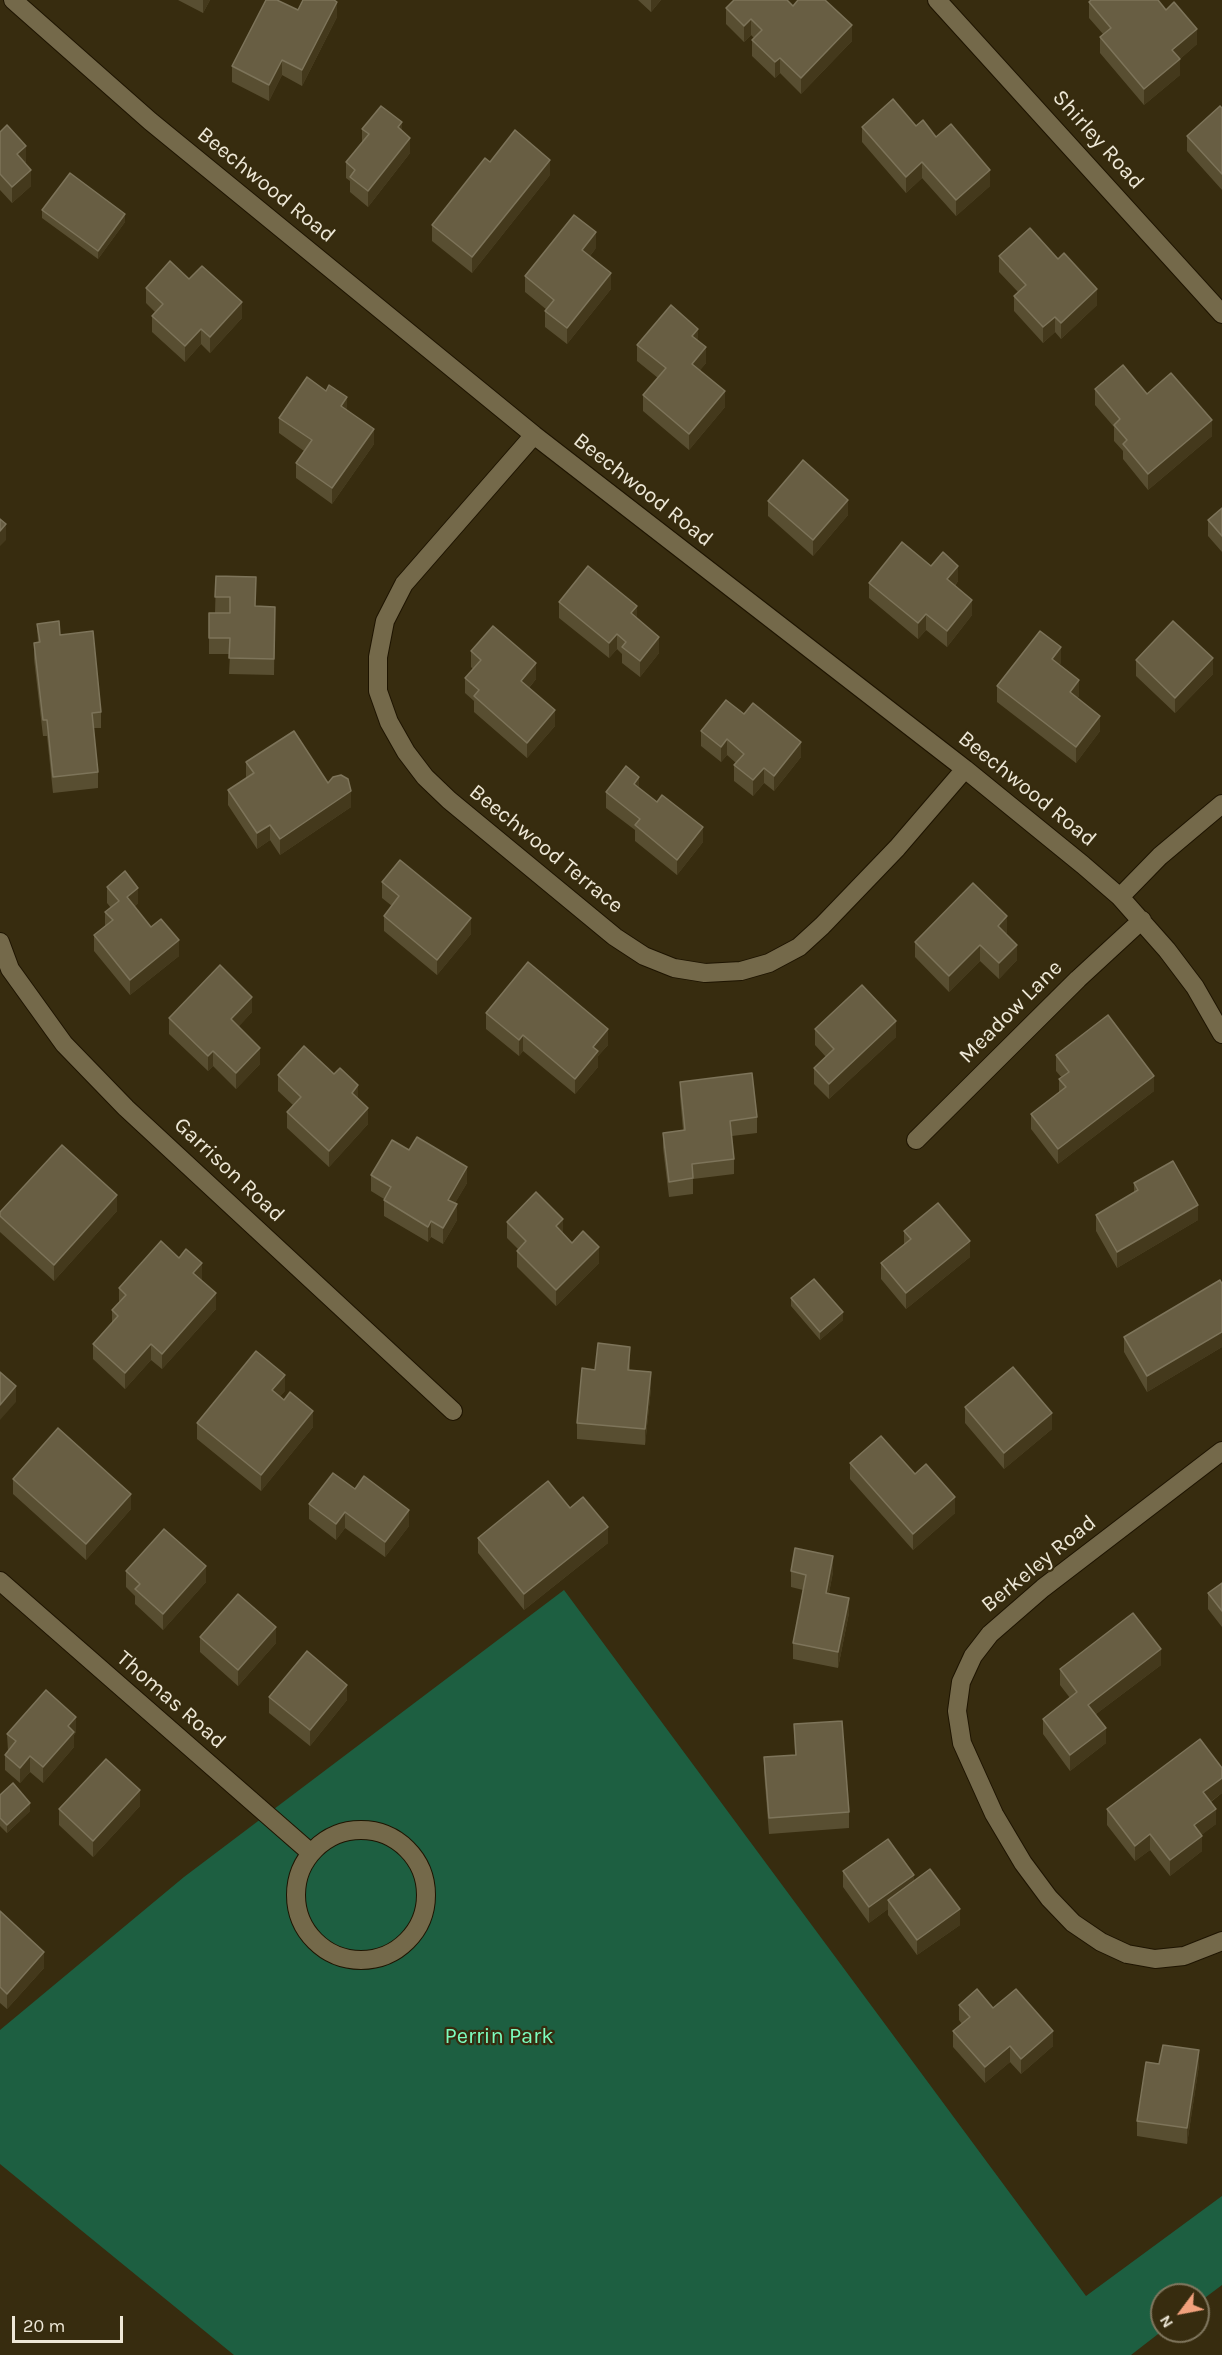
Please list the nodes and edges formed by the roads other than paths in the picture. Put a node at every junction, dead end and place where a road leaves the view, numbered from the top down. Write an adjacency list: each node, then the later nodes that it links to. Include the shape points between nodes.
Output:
1 (13, 0): 4 (street, Beechwood Road, via 150,121)
2 (937, 0): 3 (street, Shirley Road)
3 (1222, 314)
4 (534, 435): 5 (street, Beechwood Road); 5 (street, Beechwood Terrace, via 404,584 385,621 378,657 378,691 389,722 425,777 615,937 644,956 675,968 705,973 741,971 769,963 799,947 822,926)
5 (965, 770): 7 (street, Beechwood Road)
6 (1222, 804): 7 (street, via 1160,856)
7 (1120, 897): 8 (street, Beechwood Road)
8 (1142, 920): 10 (street, Beechwood Road, via 1195,987); 11 (street, Meadow Lane)
9 (0, 942): 12 (street, Garrison Road, via 10,969 64,1044 134,1116)
10 (1222, 1034)
11 (916, 1140)
12 (453, 1411)
13 (1222, 1451): 16 (street, Berkeley Road, via 1042,1588 990,1634 973,1656 961,1682 957,1711 962,1743 994,1814 1023,1863 1073,1923 1127,1954 1155,1959 1184,1956)
14 (0, 1581): 15 (street, Thomas Road)
15 (311, 1853): 15 (street, via 300,1871 296,1893 299,1916 312,1938 332,1954 351,1960 371,1960 393,1952 412,1935 424,1913 425,1890 413,1856 398,1842 381,1833 362,1830 340,1834)
16 (1222, 1941)

